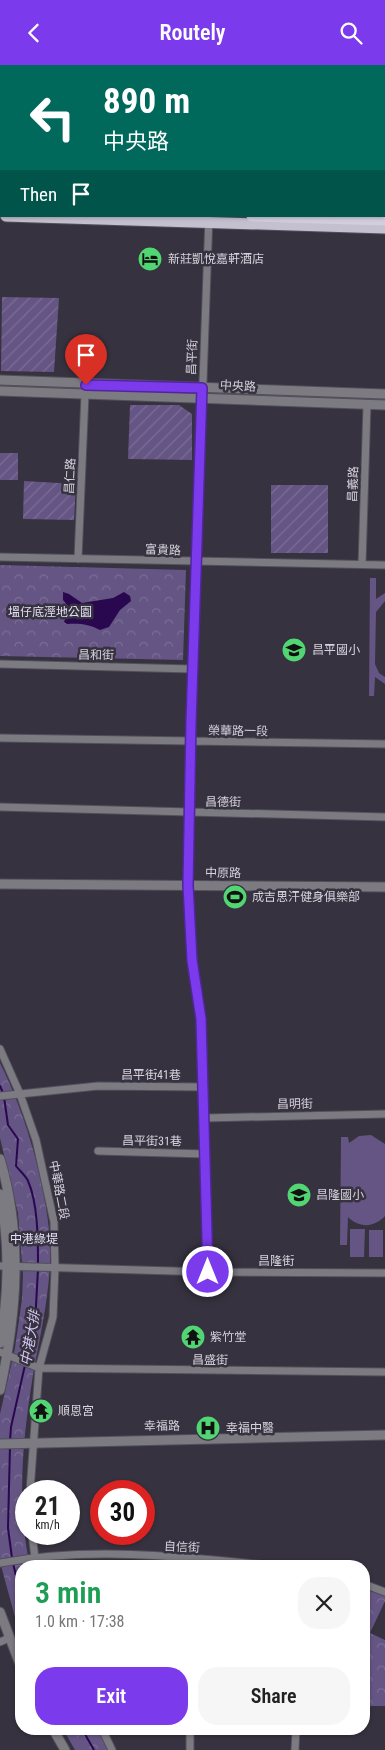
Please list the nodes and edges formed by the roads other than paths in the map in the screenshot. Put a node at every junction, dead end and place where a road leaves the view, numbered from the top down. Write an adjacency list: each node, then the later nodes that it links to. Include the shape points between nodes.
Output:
1 (74, 217): 3 (main road)
2 (285, 217): 4 (highway)
3 (209, 219): 5 (main road); 8 (street, 昌平街)
4 (385, 220)
5 (385, 228)
6 (0, 381): 8 (street, 中央路)
7 (0, 391): 9 (street, 中央路)
8 (202, 393): 9 (street, 中央路); 10 (street, 中央路); 11 (street, 中央路); 15 (street, 昌平街)
9 (85, 394): 14 (street, 昌仁路)
10 (385, 394)
11 (367, 405): 12 (street, 中央路); 16 (street, 昌義路)
12 (385, 405)
13 (0, 557): 14 (street, 富貴路)
14 (78, 559): 15 (street, 富貴路)
15 (196, 562): 16 (street, 富貴路); 19 (street, 昌平街)
16 (362, 564): 17 (street, 富貴路)
17 (385, 565)
18 (0, 664): 19 (street, 昌和街)
19 (192, 669): 21 (street, 昌平街)
20 (0, 738): 21 (street, 榮華路一段)
21 (190, 741): 22 (street, 榮華路一段); 24 (street, 昌平街)
22 (385, 744)
23 (0, 807): 24 (street, 昌德街)
24 (189, 812): 25 (street, 昌德街); 27 (street, 昌平街)
25 (385, 817)
26 (0, 884): 27 (street, 中原路)
27 (188, 885): 28 (street, 中原路); 30 (street, 昌平街)
28 (385, 887)
29 (0, 1049): 31 (street, 中華路二段)
30 (204, 1087): 31 (street, 昌平街41巷, via 98,1086); 34 (street, 昌平街)
31 (17, 1094): 32 (street, 昌平街41巷); 40 (street, 中華路二段, via 36,1140 46,1180 54,1222)
32 (0, 1096)
33 (385, 1114): 34 (street, 昌明街)
34 (205, 1118): 36 (street, 昌平街)
35 (98, 1151): 36 (street, 昌平街31巷)
36 (206, 1154): 41 (street, 昌平街)
37 (0, 1159): 39 (street, via 8,1187 14,1232)
38 (0, 1194): 39 (street)
39 (8, 1266): 40 (street, 昌隆街); 43 (street, via 7,1306); 44 (street, via 15,1308)
40 (55, 1267): 41 (street, 昌隆街); 45 (street, 中華路二段, via 53,1317)
41 (208, 1272): 42 (street, 昌隆街)
42 (385, 1273)
43 (0, 1343)
44 (6, 1355): 45 (street); 47 (street)
45 (37, 1368): 46 (street, 昌盛街); 49 (street, 中華路二段)
46 (385, 1372)
47 (0, 1390)
48 (385, 1435): 49 (street, 幸福路)
49 (30, 1443): 50 (street, 幸福路); 51 (street, 中華路二段)
50 (0, 1444)
51 (30, 1480)
52 (33, 1545): 53 (street)
53 (35, 1557): 54 (street, 自信街); 56 (street, 自信街); 57 (street)
54 (193, 1558): 58 (street, 自信街)
55 (15, 1560): 59 (street, 自信街)
56 (16, 1560)
57 (35, 1560)
58 (214, 1560)
59 (0, 1563)
60 (370, 1586): 61 (street)
61 (385, 1592)
62 (0, 1612): 63 (street)
63 (4, 1640): 64 (street)
64 (15, 1657)
65 (56, 1735): 69 (street)
66 (105, 1735): 70 (street)
67 (190, 1735): 71 (street)
68 (296, 1735): 72 (street)
69 (65, 1750)
70 (112, 1750)
71 (190, 1750)
72 (295, 1750)

